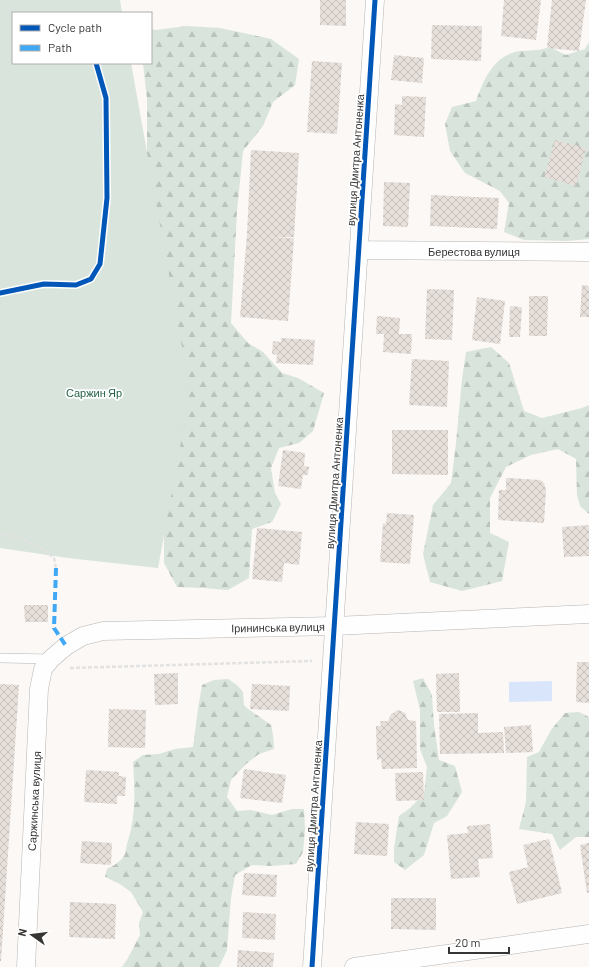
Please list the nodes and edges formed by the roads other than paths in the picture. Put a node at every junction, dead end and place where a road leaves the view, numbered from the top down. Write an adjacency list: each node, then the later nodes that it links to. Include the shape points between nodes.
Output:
1 (375, 0): 2 (street, вулиця Дмитра Антоненка)
2 (359, 250): 3 (street, Берестова вулиця); 5 (street, вулиця Дмитра Антоненка)
3 (589, 252)
4 (589, 614): 5 (street, Ірининська вулиця)
5 (334, 626): 7 (street, Ірининська вулиця, via 103,631 83,636 66,646); 10 (street, вулиця Дмитра Антоненка)
6 (0, 658): 7 (lane)
7 (47, 664): 9 (street, Саржинська вулиця, via 40,689)
8 (589, 934): 11 (street)
9 (26, 967)
10 (312, 967)
11 (354, 967)

